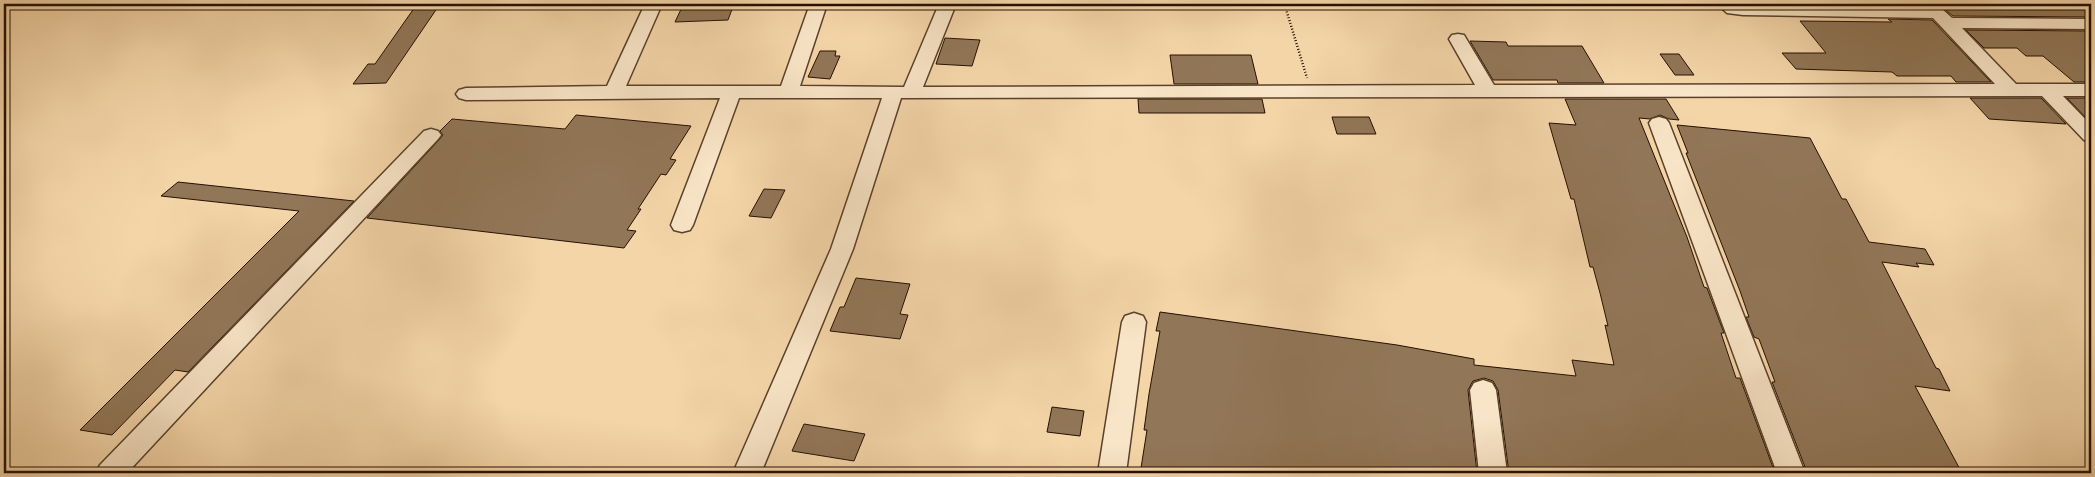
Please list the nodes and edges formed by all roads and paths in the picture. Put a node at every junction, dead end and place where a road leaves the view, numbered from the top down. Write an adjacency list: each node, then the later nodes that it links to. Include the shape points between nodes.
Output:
1 (653, 4): 13 (street, via 615,89)
2 (818, 4): 15 (street)
3 (947, 4): 16 (street)
4 (1253, 4): 17 (path, via 1286,9)
5 (1726, 4): 6 (street, via 1743,10)
6 (1937, 13): 7 (street); 9 (street)
7 (2091, 24)
8 (1458, 39): 12 (street)
9 (2011, 90): 10 (street); 12 (street)
10 (2047, 90): 11 (street); 21 (street)
11 (2091, 90)
12 (1488, 91): 17 (street)
13 (619, 92): 14 (street); 18 (street)
14 (732, 92): 15 (street); 22 (street)
15 (789, 92): 16 (street)
16 (902, 93): 17 (street); 26 (street, via 842,249)
17 (1312, 93)
18 (466, 94)
19 (1659, 123): 29 (street)
20 (431, 135): 25 (street)
21 (2091, 136)
22 (682, 225)
23 (1134, 322): 27 (street)
24 (1483, 390): 28 (street)
25 (110, 473)
26 (747, 473)
27 (1112, 473)
28 (1493, 473)
29 (1791, 473)

